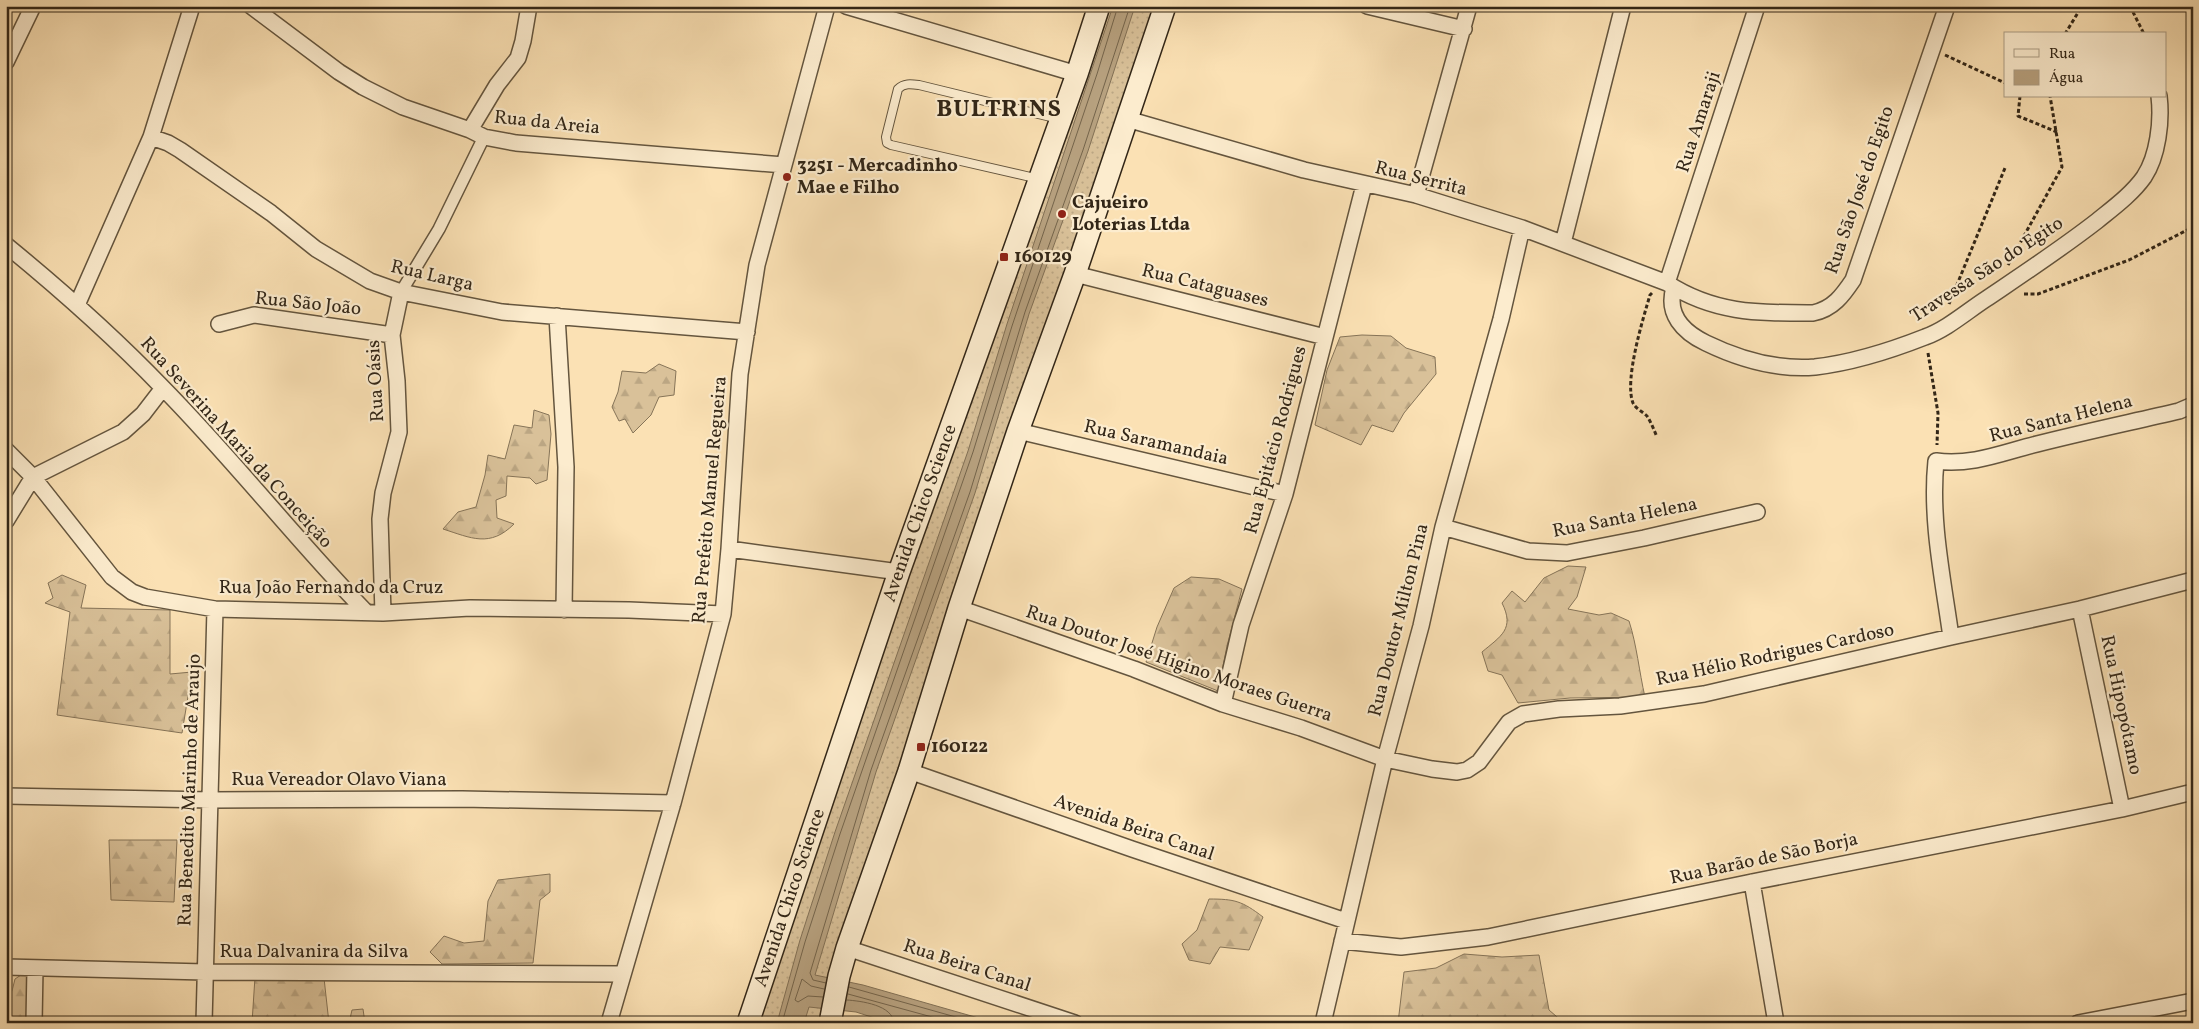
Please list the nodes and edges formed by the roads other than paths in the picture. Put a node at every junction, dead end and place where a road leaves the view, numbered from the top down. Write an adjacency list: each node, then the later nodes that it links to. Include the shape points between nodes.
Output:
1 (33, 6): 15 (street)
2 (192, 6): 21 (street)
3 (251, 6): 20 (street, Rua da Areia, via 363,87 403,107)
4 (529, 6): 20 (street, via 518,58)
5 (827, 6): 23 (street, Rua Prefeito Manuel Regueira)
6 (846, 6): 16 (street)
7 (1099, 6): 16 (main road, Avenida Chico Science)
8 (1165, 6): 19 (main road)
9 (1366, 6): 14 (street)
10 (1469, 6): 14 (street)
11 (1623, 6): 28 (street)
12 (1757, 6): 31 (street, Rua Amaraji, via 1678,250)
13 (1947, 6): 31 (street, Rua São José do Egito, via 1853,280 1837,301 1814,313 1752,312 1717,306)
14 (1464, 29): 26 (street)
15 (6, 62)
16 (1077, 74): 18 (main road, Avenida Chico Science)
17 (2159, 98): 31 (street, Travessa São do Egito, via 2157,143 2144,176 2129,193 2070,242 1932,334 1856,359 1818,366 1800,368 1765,363 1722,351 1689,334 1673,312)
18 (1061, 119): 24 (main road, Avenida Chico Science); 24 (lane, via 919,85 910,84 898,89 886,137 891,146)
19 (1127, 119): 25 (street, Rua Serrita); 30 (main road)
20 (470, 130): 22 (street, Rua da Areia)
21 (151, 137): 32 (street, Rua Larga, via 180,150 271,213 316,249 370,281); 33 (street)
22 (484, 137): 23 (street, Rua da Areia, via 516,143); 32 (street, Rua Oásis, via 439,229)
23 (784, 165): 36 (street, Rua Prefeito Manuel Regueira, via 757,265)
24 (1040, 179): 49 (main road, Avenida Chico Science)
25 (1364, 185): 26 (street, Rua Serrita); 38 (street, Rua Epitácio Rodrigues)
26 (1416, 195): 27 (street, Rua Serrita)
27 (1522, 228): 28 (street, Rua Serrita); 47 (street, Rua Doutor Milton Pina, via 1501,319)
28 (1563, 244): 31 (street, Rua Serrita)
29 (6, 245): 33 (street, Rua Severina Maria da Conceição)
30 (1075, 274): 38 (street, Rua Cataguases); 41 (main road)
31 (1670, 285)
32 (401, 292): 34 (street, Rua Larga, via 502,312); 37 (street, Rua Oásis)
33 (77, 305): 39 (street, Rua Severina Maria da Conceição)
34 (557, 316): 36 (street, Rua Larga); 54 (street, via 566,467)
35 (219, 324): 37 (street, Rua São João, via 254,316)
36 (747, 332): 48 (street, Rua Prefeito Manuel Regueira, via 740,374)
37 (392, 335): 56 (street, Rua Oásis, via 399,432 383,493 380,519)
38 (1325, 337): 44 (street, Rua Epitácio Rodrigues)
39 (163, 388): 43 (street, via 143,414 123,432); 55 (street, Rua Severina Maria da Conceição, via 224,453 318,563)
40 (2193, 405): 58 (street, Rua Santa Helena, via 1986,458 1936,461 1936,529)
41 (1018, 431): 44 (street, Rua Saramandaia); 52 (main road)
42 (6, 450): 43 (street, Rua João Fernando da Cruz)
43 (33, 478): 46 (street); 51 (street, Rua João Fernando da Cruz, via 112,577 124,586 145,597)
44 (1285, 494): 59 (street, Rua Epitácio Rodrigues, via 1242,625)
45 (1757, 512): 47 (street, Rua Santa Helena, via 1568,553 1528,551)
46 (6, 521)
47 (1443, 527): 60 (street, Rua Doutor Milton Pina)
48 (730, 549): 49 (street); 57 (street, Rua Prefeito Manuel Regueira)
49 (899, 572): 80 (main road, Avenida Chico Science)
50 (2193, 580): 53 (street, Rua Hélio Rodrigues Cardoso)
51 (215, 608): 55 (street, Rua João Fernando da Cruz); 64 (street, Rua Benedito Marinho de Araujo)
52 (959, 608): 59 (street, Rua Doutor José Higino Moraes Guerra); 61 (main road)
53 (2080, 609): 58 (street, Rua Hélio Rodrigues Cardoso); 66 (street, Rua Hipopótamo)
54 (564, 610): 56 (street, Rua João Fernando da Cruz, via 470,608); 57 (street, Rua João Fernando da Cruz)
55 (366, 612): 56 (street, Rua João Fernando da Cruz)
56 (384, 613)
57 (723, 614): 65 (street, Rua Prefeito Manuel Regueira)
58 (1951, 637): 60 (street, Rua Hélio Rodrigues Cardoso, via 1704,694 1620,706 1523,714 1510,722 1479,762 1467,770 1446,772)
59 (1223, 704): 60 (street, Rua Doutor José Higino Moraes Guerra)
60 (1385, 759): 68 (street, Rua Doutor Milton Pina)
61 (909, 771): 68 (street, Avenida Beira Canal); 70 (main road)
62 (2193, 792): 66 (street, Rua Barão de São Borja)
63 (6, 796): 64 (street, Rua Vereador Olavo Viana)
64 (211, 800): 65 (street, Rua Vereador Olavo Viana, via 462,799); 73 (street, Rua Benedito Marinho de Araujo)
65 (672, 804): 74 (street, Rua Prefeito Manuel Regueira)
66 (2122, 809): 67 (street, Rua Barão de São Borja)
67 (1752, 882): 69 (street, Rua Barão de São Borja, via 1488,937 1401,947); 83 (street)
68 (1346, 921): 69 (street, Rua Doutor Milton Pina)
69 (1342, 941): 82 (street, Rua Doutor Milton Pina)
70 (847, 948): 76 (main road); 81 (street, Rua Beira Canal)
71 (6, 967): 72 (street, Rua Dalvanira da Silva)
72 (35, 968): 73 (street, Rua Dalvanira da Silva); 77 (street)
73 (205, 972): 74 (street, Rua Dalvanira da Silva); 78 (street, Rua Benedito Marinho de Araujo)
74 (622, 974): 79 (street, Rua Prefeito Manuel Regueira)
75 (2193, 1001): 84 (street)
76 (831, 1017)
77 (34, 1023)
78 (204, 1023)
79 (609, 1023)
80 (748, 1023)
81 (1075, 1023)
82 (1323, 1023)
83 (1776, 1023)
84 (2078, 1023)

